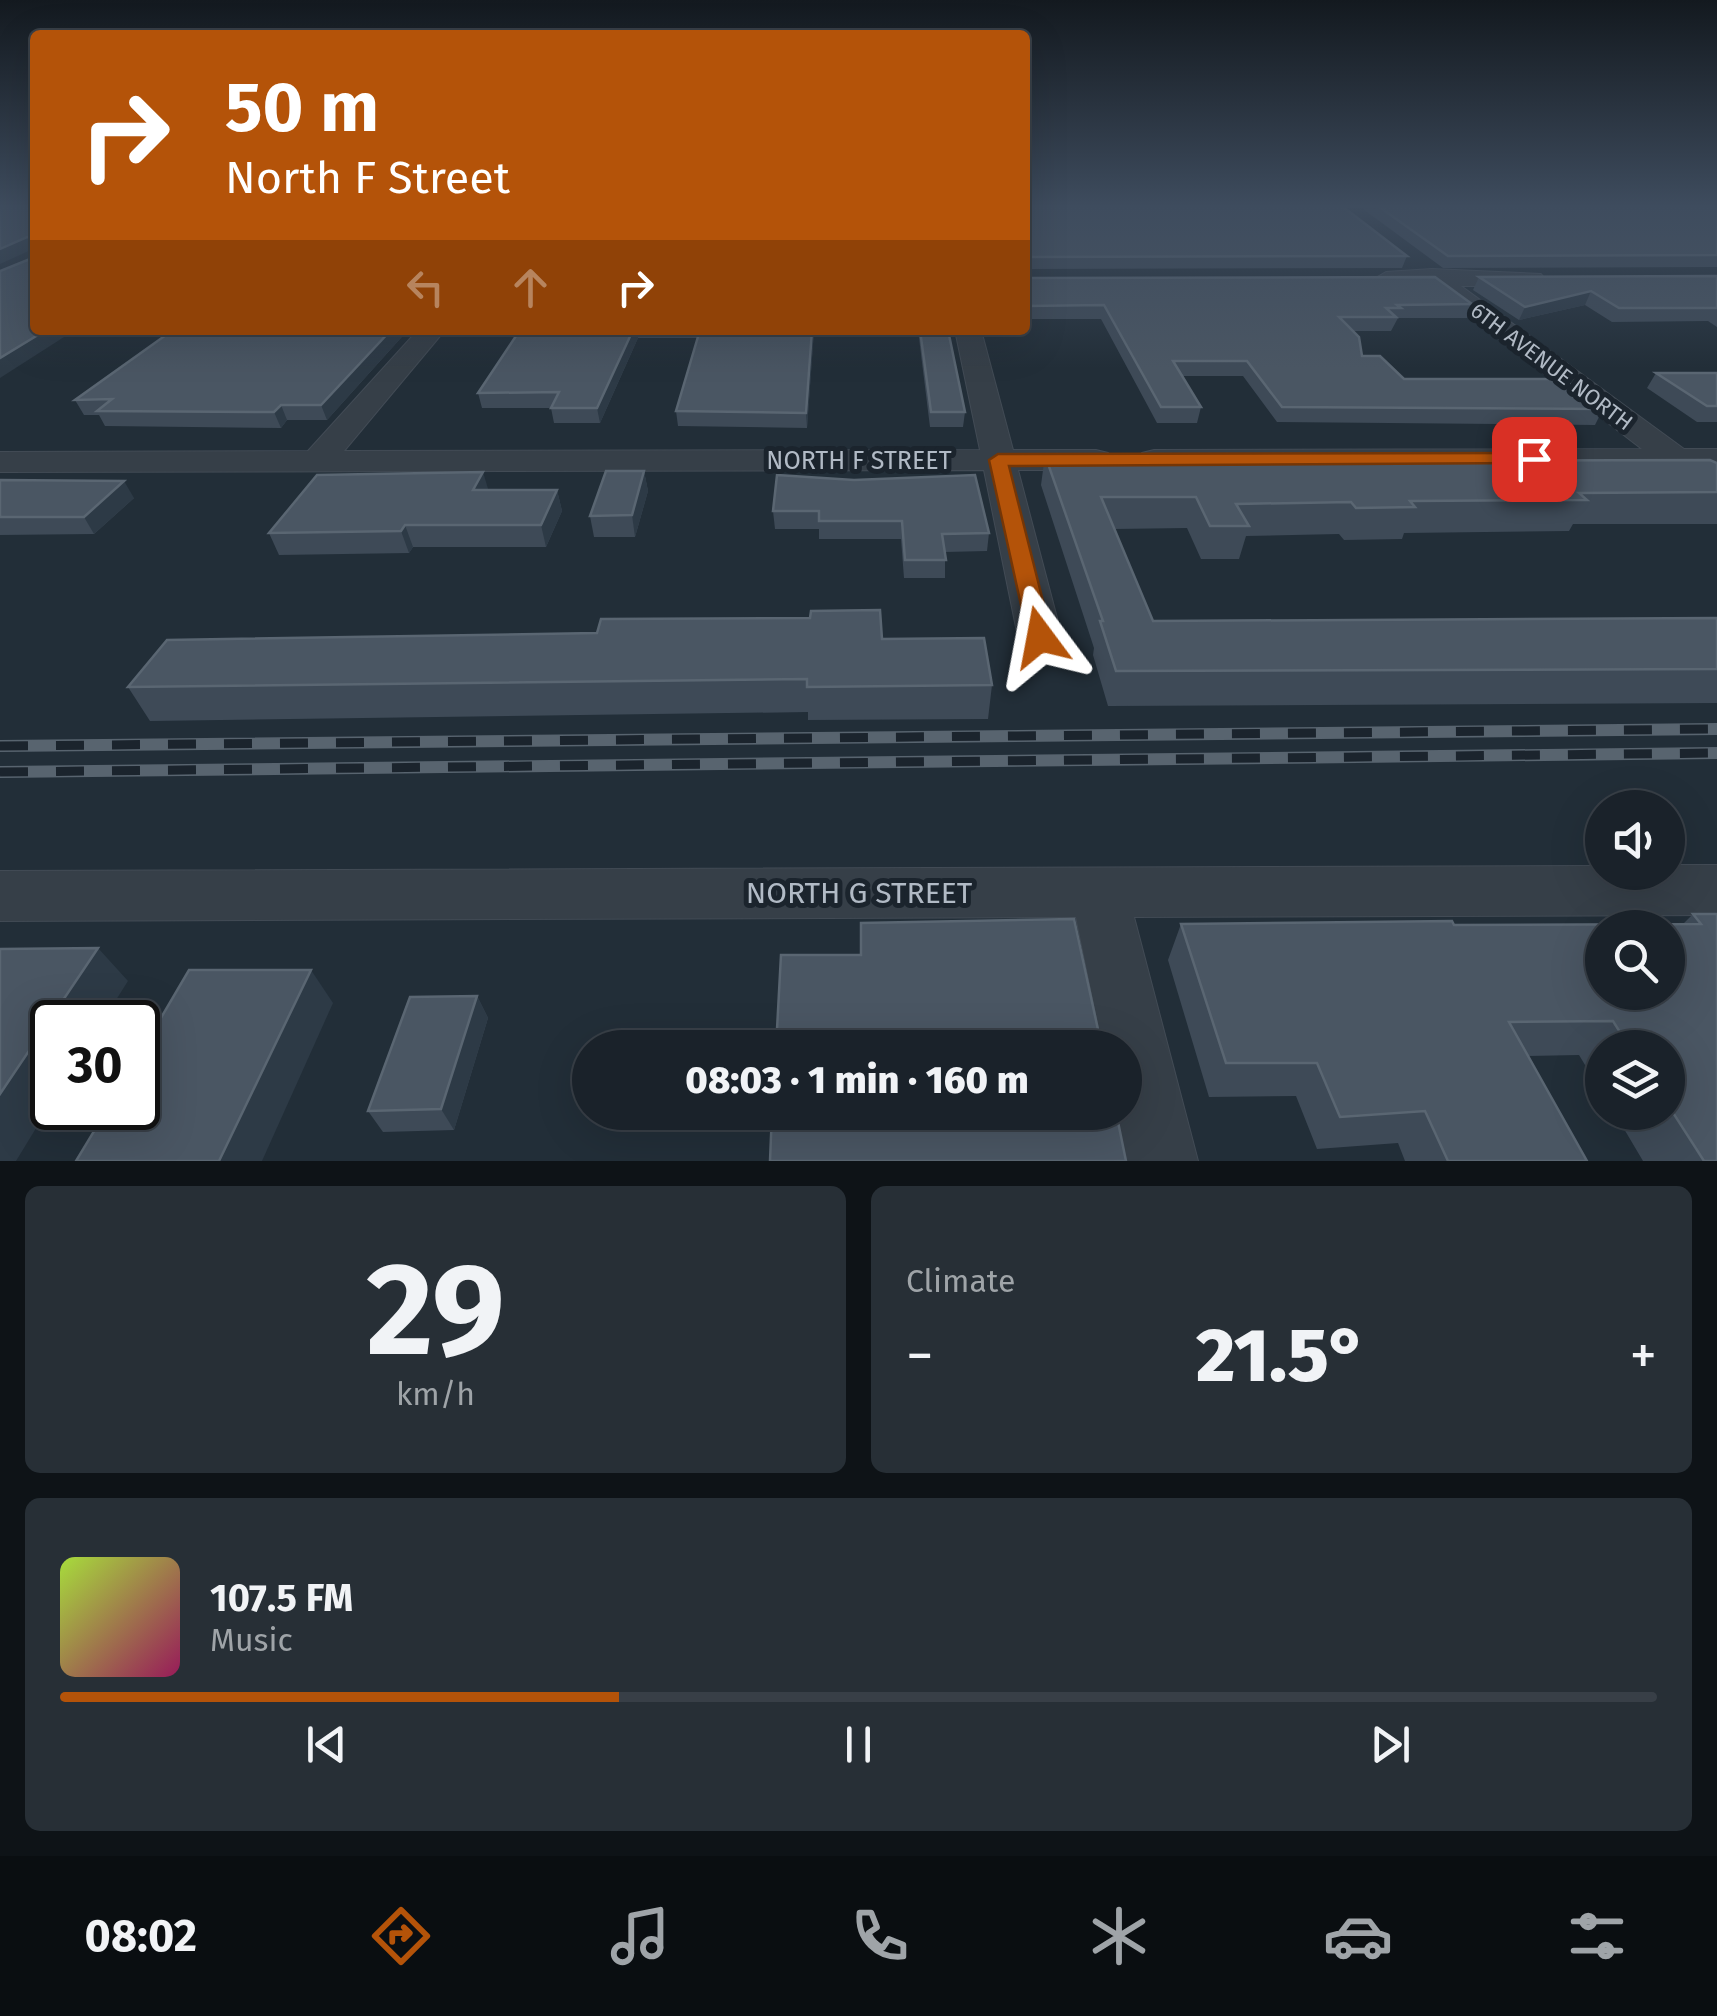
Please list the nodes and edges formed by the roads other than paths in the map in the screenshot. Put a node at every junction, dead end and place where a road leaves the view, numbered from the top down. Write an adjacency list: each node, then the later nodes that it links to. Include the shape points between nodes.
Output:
1 (1410, 259): 3 (street, 6TH AVENUE NORTH)
2 (1361, 279): 3 (street)
3 (1436, 279): 4 (street); 7 (street, 6TH AVENUE NORTH)
4 (1548, 279)
5 (428, 335): 11 (street)
6 (969, 335): 9 (street)
7 (1675, 458): 8 (street, NORTH F STREET); 9 (street, NORTH F STREET); 12 (street, 6TH AVENUE NORTH)
8 (1717, 458)
9 (998, 460): 11 (street, NORTH F STREET); 13 (street)
10 (0, 462): 11 (street, NORTH F STREET)
11 (318, 462)
12 (1717, 490)
13 (1040, 637)
14 (1717, 890): 15 (street, NORTH G STREET)
15 (1099, 892): 16 (street, NORTH G STREET); 17 (street)
16 (0, 896)
17 (1162, 1161)

